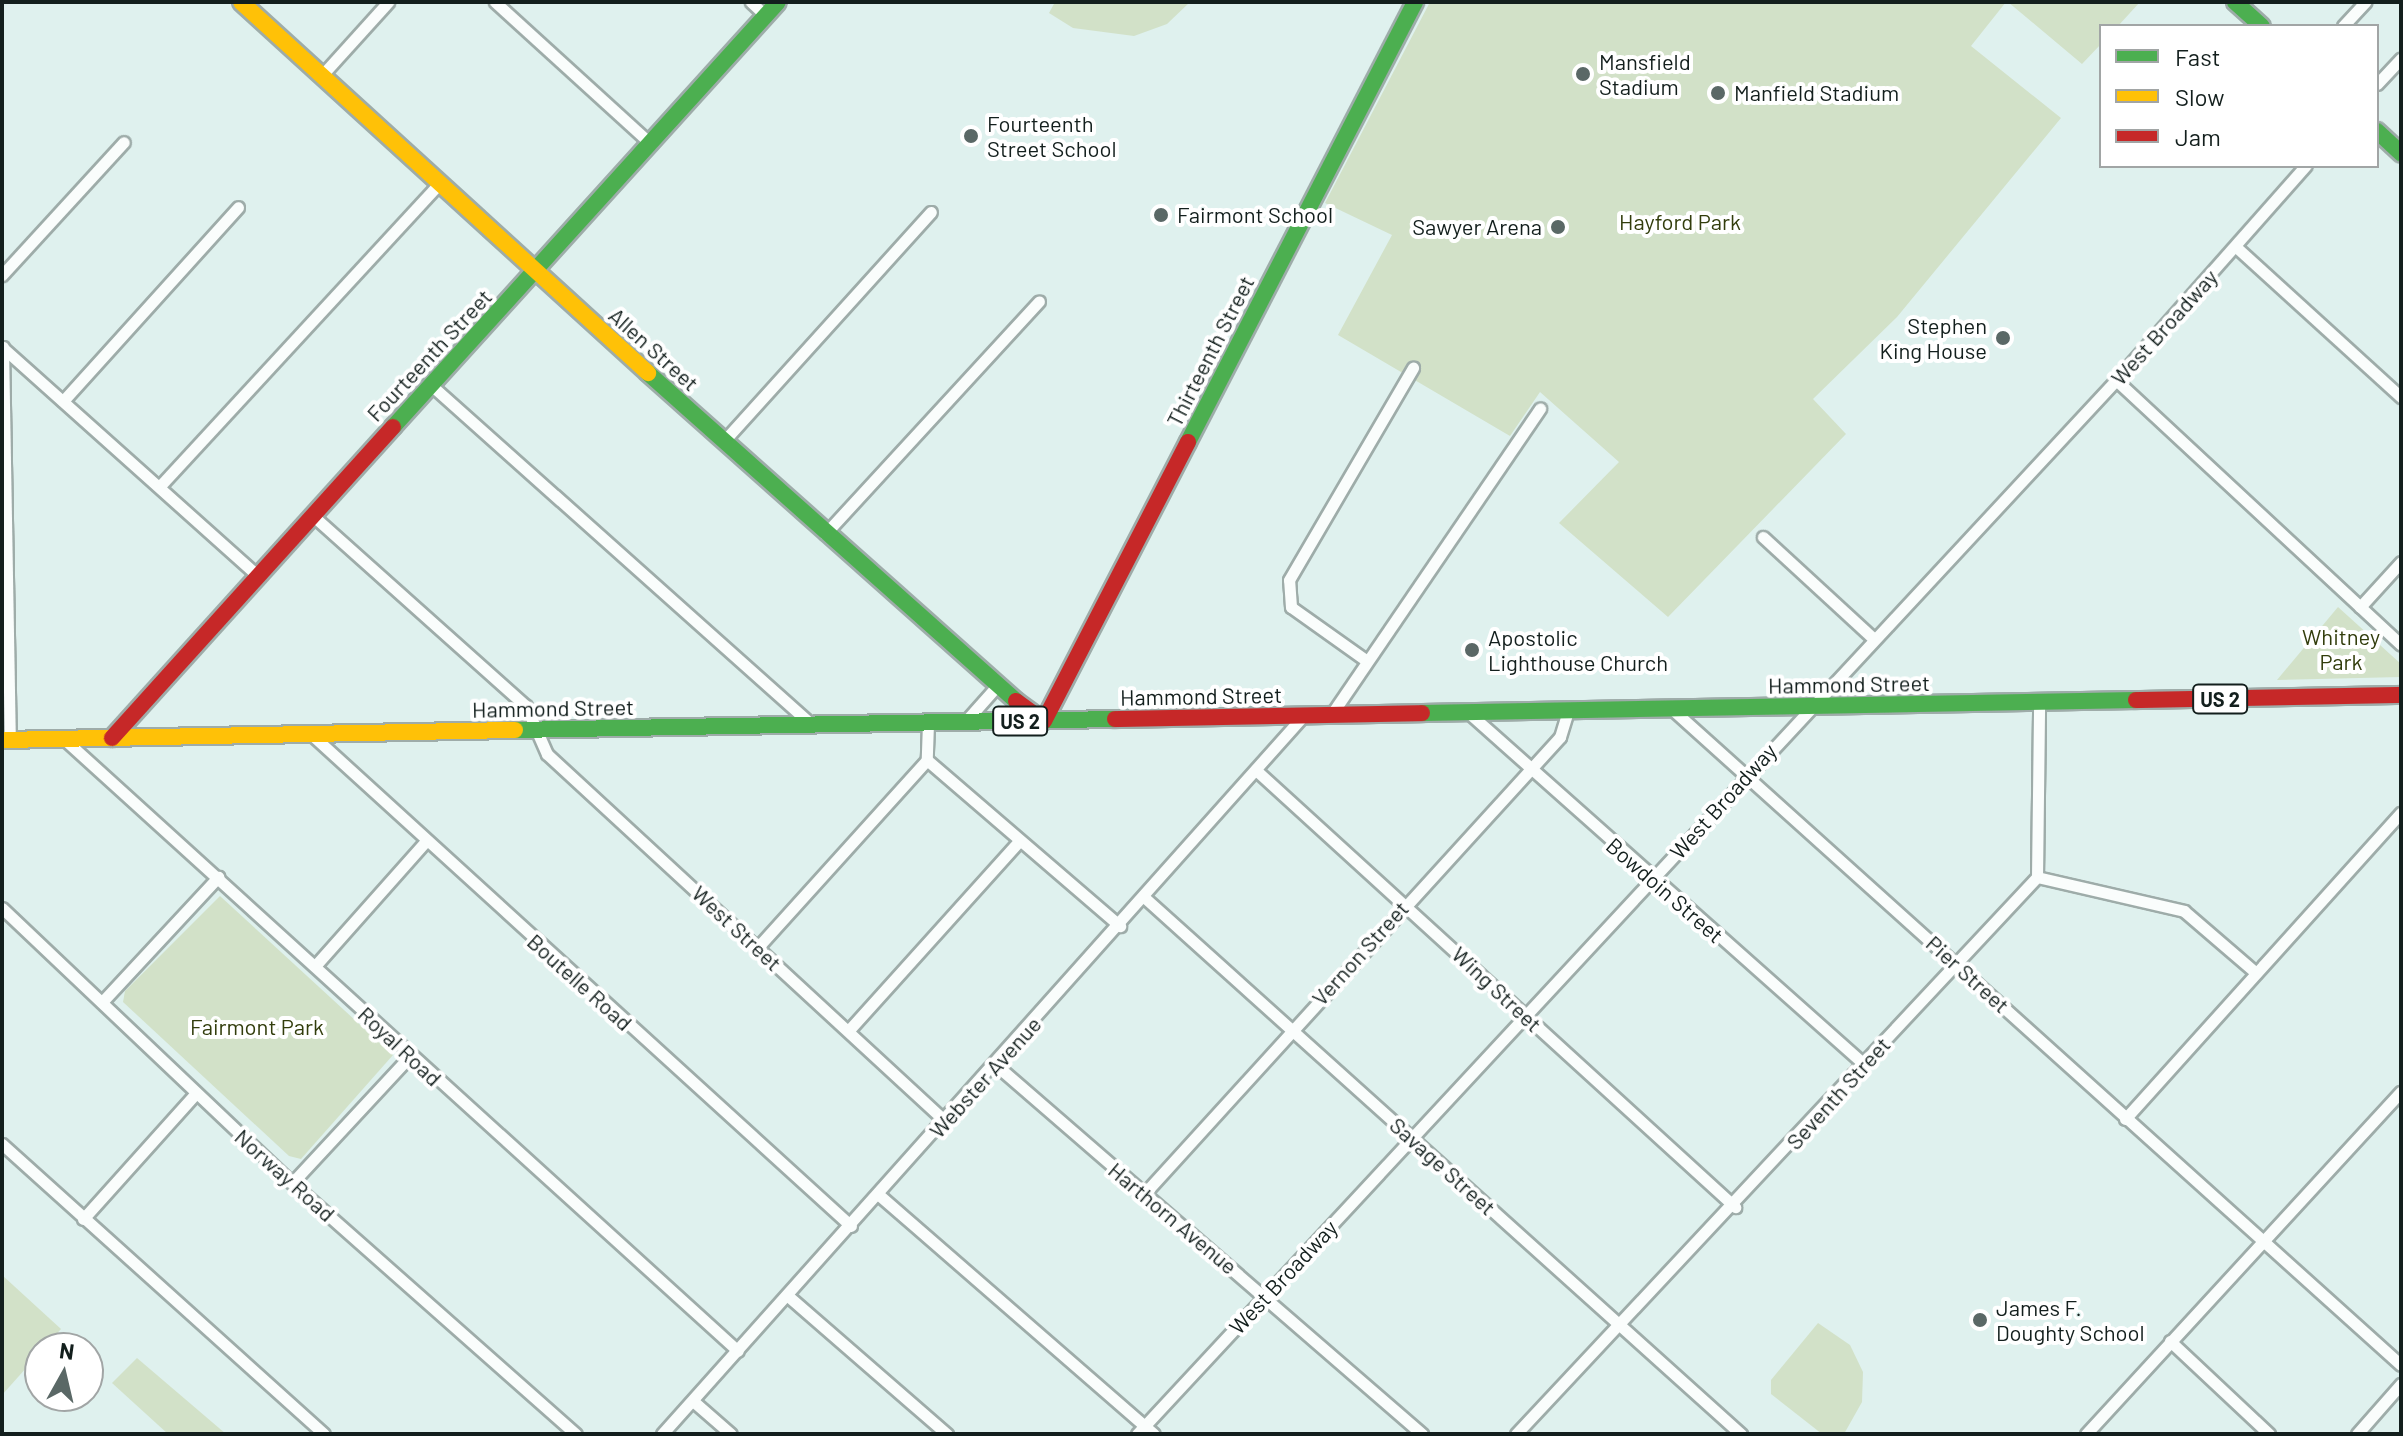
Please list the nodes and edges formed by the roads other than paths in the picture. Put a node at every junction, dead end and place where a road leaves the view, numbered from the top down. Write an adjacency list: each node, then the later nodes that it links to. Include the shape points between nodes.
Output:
1 (241, 2): 13 (street, Allen Street)
2 (388, 2): 13 (street)
3 (495, 2): 17 (street)
4 (751, 2): 9 (street)
5 (778, 2): 9 (street, Fourteenth Street)
6 (1415, 2): 54 (street, Thirteenth Street)
7 (2235, 2): 10 (street)
8 (2365, 2): 11 (street)
9 (765, 15): 17 (street, Fourteenth Street)
10 (2260, 24)
11 (2345, 24)
12 (2401, 58): 14 (street)
13 (323, 74): 20 (street, Allen Street)
14 (2379, 82)
15 (2379, 133): 18 (street)
16 (124, 142): 25 (street)
17 (651, 144): 24 (street, Fourteenth Street)
18 (2401, 153)
19 (2303, 168): 23 (street, West Broadway)
20 (439, 184): 24 (street, Allen Street); 35 (street)
21 (238, 207): 32 (street)
22 (931, 212): 34 (street)
23 (2236, 247): 29 (street, West Broadway); 31 (street)
24 (536, 271): 30 (street, Fourteenth Street); 34 (street, Allen Street)
25 (2, 275)
26 (1039, 301): 37 (street)
27 (2, 347): 32 (street); 62 (street)
28 (1413, 368): 44 (street, via 1289,580 1291,607)
29 (2116, 380): 41 (street); 42 (street, West Broadway)
30 (431, 385): 36 (street, Fourteenth Street); 57 (street)
31 (2401, 397)
32 (63, 401): 35 (street)
33 (1540, 409): 44 (street)
34 (723, 442): 37 (street, Allen Street)
35 (160, 486): 40 (street)
36 (311, 514): 40 (street, Fourteenth Street); 58 (street, West Street, via 523,703)
37 (825, 534): 45 (street, Allen Street)
38 (1763, 537): 42 (street)
39 (2401, 562): 41 (street)
40 (256, 574): 60 (street, Fourteenth Street)
41 (2360, 607): 43 (street)
42 (1873, 638): 48 (street, West Broadway)
43 (2401, 645)
44 (1367, 661): 52 (street)
45 (996, 687): 54 (street, Allen Street); 55 (street)
46 (2401, 695): 47 (street, Hammond Street / US 2)
47 (2039, 702): 48 (street, Hammond Street / US 2); 71 (street)
48 (1808, 706): 49 (street, Hammond Street / US 2); 66 (street, West Broadway)
49 (1673, 709): 50 (street, Hammond Street / US 2); 66 (street, Pier Street)
50 (1568, 711): 51 (street, Hammond Street / US 2); 64 (street, Vernon Street, via 1568,725)
51 (1469, 713): 52 (street, Hammond Street / US 2); 64 (street, Bowdoin Street)
52 (1331, 715): 53 (street, Hammond Street / US 2)
53 (1303, 716): 54 (street, Hammond Street / US 2); 65 (street, Webster Avenue)
54 (1044, 721): 55 (street, Hammond Street / US 2)
55 (965, 722): 56 (street, Hammond Street / US 2)
56 (928, 723): 57 (street, Hammond Street / US 2); 63 (street)
57 (811, 725): 58 (street, Hammond Street / US 2)
58 (537, 730): 59 (street, Hammond Street / US 2); 77 (street, West Street, via 547,754)
59 (311, 734): 60 (street, Hammond Street / US 2); 68 (street, Boutelle Road)
60 (112, 738): 61 (street, Hammond Street / US 2)
61 (63, 739): 62 (street, Hammond Street / US 2); 70 (street, Royal Road)
62 (6, 740)
63 (927, 760): 69 (street); 77 (street)
64 (1528, 768): 72 (street, Bowdoin Street); 74 (street, Vernon Street)
65 (1258, 772): 73 (street, Webster Avenue); 74 (street, Wing Street)
66 (1747, 775): 72 (street, West Broadway); 78 (street, Pier Street)
67 (2401, 813): 80 (street)
68 (425, 842): 79 (street); 99 (street, Boutelle Road)
69 (1018, 842): 76 (street); 84 (street)
70 (218, 877): 79 (street, Royal Road); 81 (street)
71 (2037, 877): 78 (street, Seventh Street); 80 (street, via 2184,911)
72 (1651, 880): 82 (street, West Broadway); 86 (street, Bowdoin Street)
73 (1145, 898): 76 (street, Webster Avenue); 83 (street, Savage Street)
74 (1405, 903): 82 (street, Wing Street); 83 (street, Vernon Street)
75 (2, 908): 81 (street, Norway Road)
76 (1120, 926): 87 (street, Webster Avenue)
77 (758, 947): 84 (street, West Street)
78 (1958, 964): 86 (street, Seventh Street); 90 (street, Pier Street)
79 (315, 966): 85 (street, Royal Road)
80 (2256, 973): 90 (street)
81 (102, 1002): 89 (street, Norway Road)
82 (1526, 1017): 92 (street, West Broadway); 97 (street, Wing Street)
83 (1292, 1029): 92 (street, Savage Street); 95 (street, Vernon Street)
84 (849, 1030): 91 (street, West Street)
85 (410, 1056): 94 (street); 105 (street, Royal Road)
86 (1864, 1064): 97 (street, Seventh Street)
87 (996, 1065): 91 (street, Webster Avenue); 95 (street, Harthorn Avenue)
88 (2401, 1092): 100 (street)
89 (196, 1093): 94 (street, Norway Road); 98 (street)
90 (2125, 1119): 100 (street, Pier Street)
91 (945, 1121): 96 (street, Webster Avenue)
92 (1412, 1138): 102 (street, West Broadway); 103 (street, Savage Street)
93 (2, 1144): 98 (street)
94 (292, 1183): 111 (street, Norway Road)
95 (1144, 1194): 102 (street, Harthorn Avenue)
96 (879, 1195): 99 (street, Webster Avenue); 109 (street)
97 (1735, 1207): 103 (street, Seventh Street)
98 (83, 1219): 110 (street)
99 (851, 1226): 101 (street, Webster Avenue)
100 (2263, 1241): 104 (street); 106 (street, Pier Street)
101 (788, 1296): 105 (street, Webster Avenue); 114 (street)
102 (1264, 1297): 109 (street, West Broadway); 116 (street, Harthorn Avenue)
103 (1621, 1323): 117 (street, Seventh Street); 118 (street, Savage Street)
104 (2170, 1341): 119 (street); 120 (street)
105 (738, 1351): 108 (street, Webster Avenue)
106 (2401, 1365)
107 (2401, 1384): 121 (street)
108 (693, 1401): 112 (street, Webster Avenue); 113 (street)
109 (1140, 1430): 115 (street)
110 (324, 1434)
111 (576, 1434)
112 (662, 1434)
113 (731, 1434)
114 (947, 1434)
115 (1154, 1434)
116 (1422, 1434)
117 (1516, 1434)
118 (1741, 1434)
119 (2086, 1434)
120 (2269, 1434)
121 (2357, 1434)

